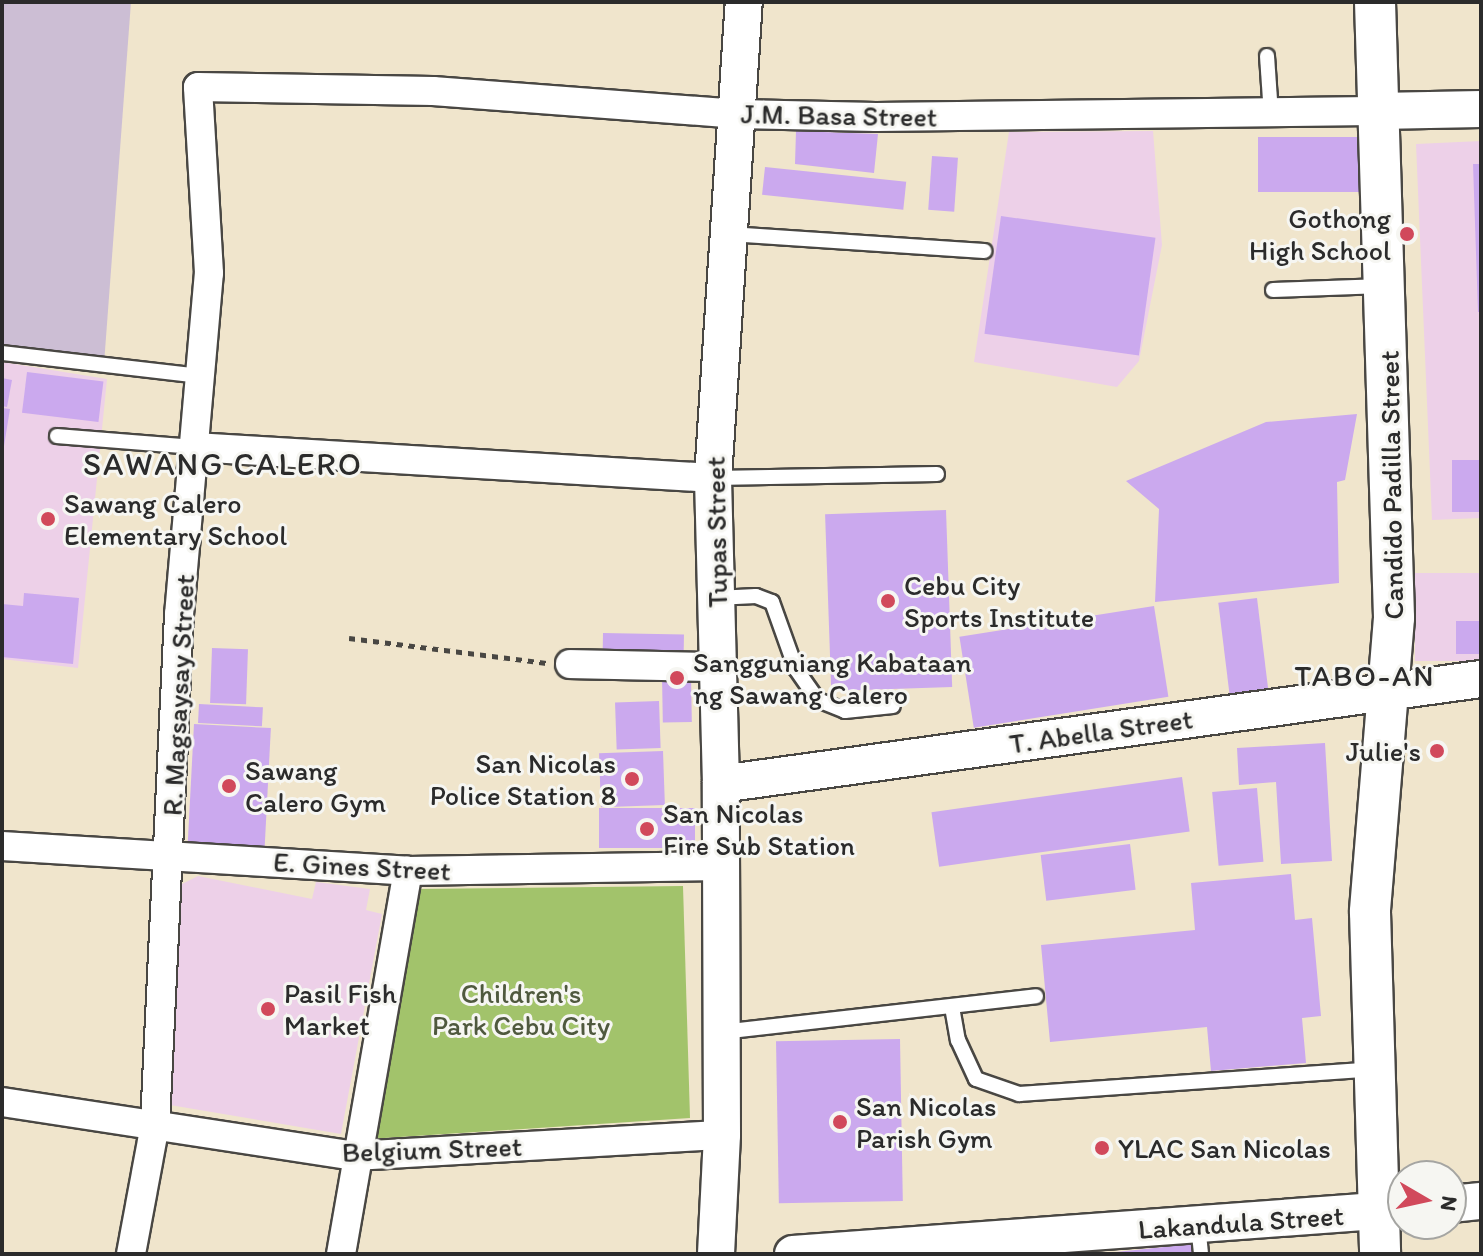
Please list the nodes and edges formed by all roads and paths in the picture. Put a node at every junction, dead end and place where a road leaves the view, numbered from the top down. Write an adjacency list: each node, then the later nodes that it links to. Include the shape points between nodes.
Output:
1 (744, 2): 7 (street, Tupas Street)
2 (1375, 2): 6 (main road, Candido Padilla Street)
3 (1267, 56): 8 (lane)
4 (198, 87): 7 (street, J.M. Basa Street, via 433,91); 14 (street, R. Magsaysay Street, via 209,273)
5 (1481, 109): 6 (street, J.M. Basa Street)
6 (1378, 111): 8 (street, J.M. Basa Street); 11 (main road, Candido Padilla Street)
7 (738, 114): 8 (street, J.M. Basa Street); 9 (street, Tupas Street)
8 (1271, 114)
9 (726, 234): 10 (lane); 18 (street, Tupas Street)
10 (984, 251)
11 (1387, 286): 12 (lane); 24 (main road, Candido Padilla Street)
12 (1273, 290)
13 (2, 353): 14 (lane)
14 (200, 376): 16 (street, R. Magsaysay Street)
15 (57, 436): 16 (lane)
16 (194, 447): 18 (street); 28 (street, R. Magsaysay Street, via 179,615)
17 (937, 474): 18 (lane)
18 (713, 478): 19 (street, Tupas Street)
19 (716, 598): 22 (street, Tupas Street); 25 (lane, via 756,596 772,602 796,669 818,700 845,711)
20 (349, 638): 21 (path)
21 (570, 664): 22 (street)
22 (718, 667): 26 (street, Tupas Street)
23 (1481, 679): 24 (street, T. Abella Street)
24 (1392, 690): 26 (street, T. Abella Street); 34 (main road, Candido Padilla Street, via 1370,912)
25 (893, 706)
26 (721, 784): 29 (street, Tupas Street)
27 (2, 846): 28 (street, E. Gines Street)
28 (171, 856): 30 (street, E. Gines Street); 36 (street, R. Magsaysay Street)
29 (721, 866): 30 (street, E. Gines Street); 33 (street, Tupas Street)
30 (408, 871): 38 (street)
31 (1036, 996): 32 (lane)
32 (952, 1007): 33 (lane); 34 (lane, via 958,1040 976,1079 1019,1094)
33 (721, 1032): 37 (street, Tupas Street)
34 (1373, 1069): 39 (main road, Candido Padilla Street)
35 (2, 1102): 36 (street, Belgium Street)
36 (155, 1124): 38 (street, Belgium Street); 44 (street, R. Magsaysay Street)
37 (722, 1135): 38 (street, Belgium Street); 46 (street, Tupas Street)
38 (355, 1156): 45 (street)
39 (1387, 1179)
40 (1387, 1211): 42 (street, Lakandula Street)
41 (1387, 1226): 48 (main road, Candido Padilla Street)
42 (1199, 1239): 43 (street, Lakandula Street)
43 (950, 1250): 47 (street, Lakandula Street)
44 (131, 1254)
45 (341, 1254)
46 (716, 1254)
47 (793, 1254)
48 (1380, 1254)

